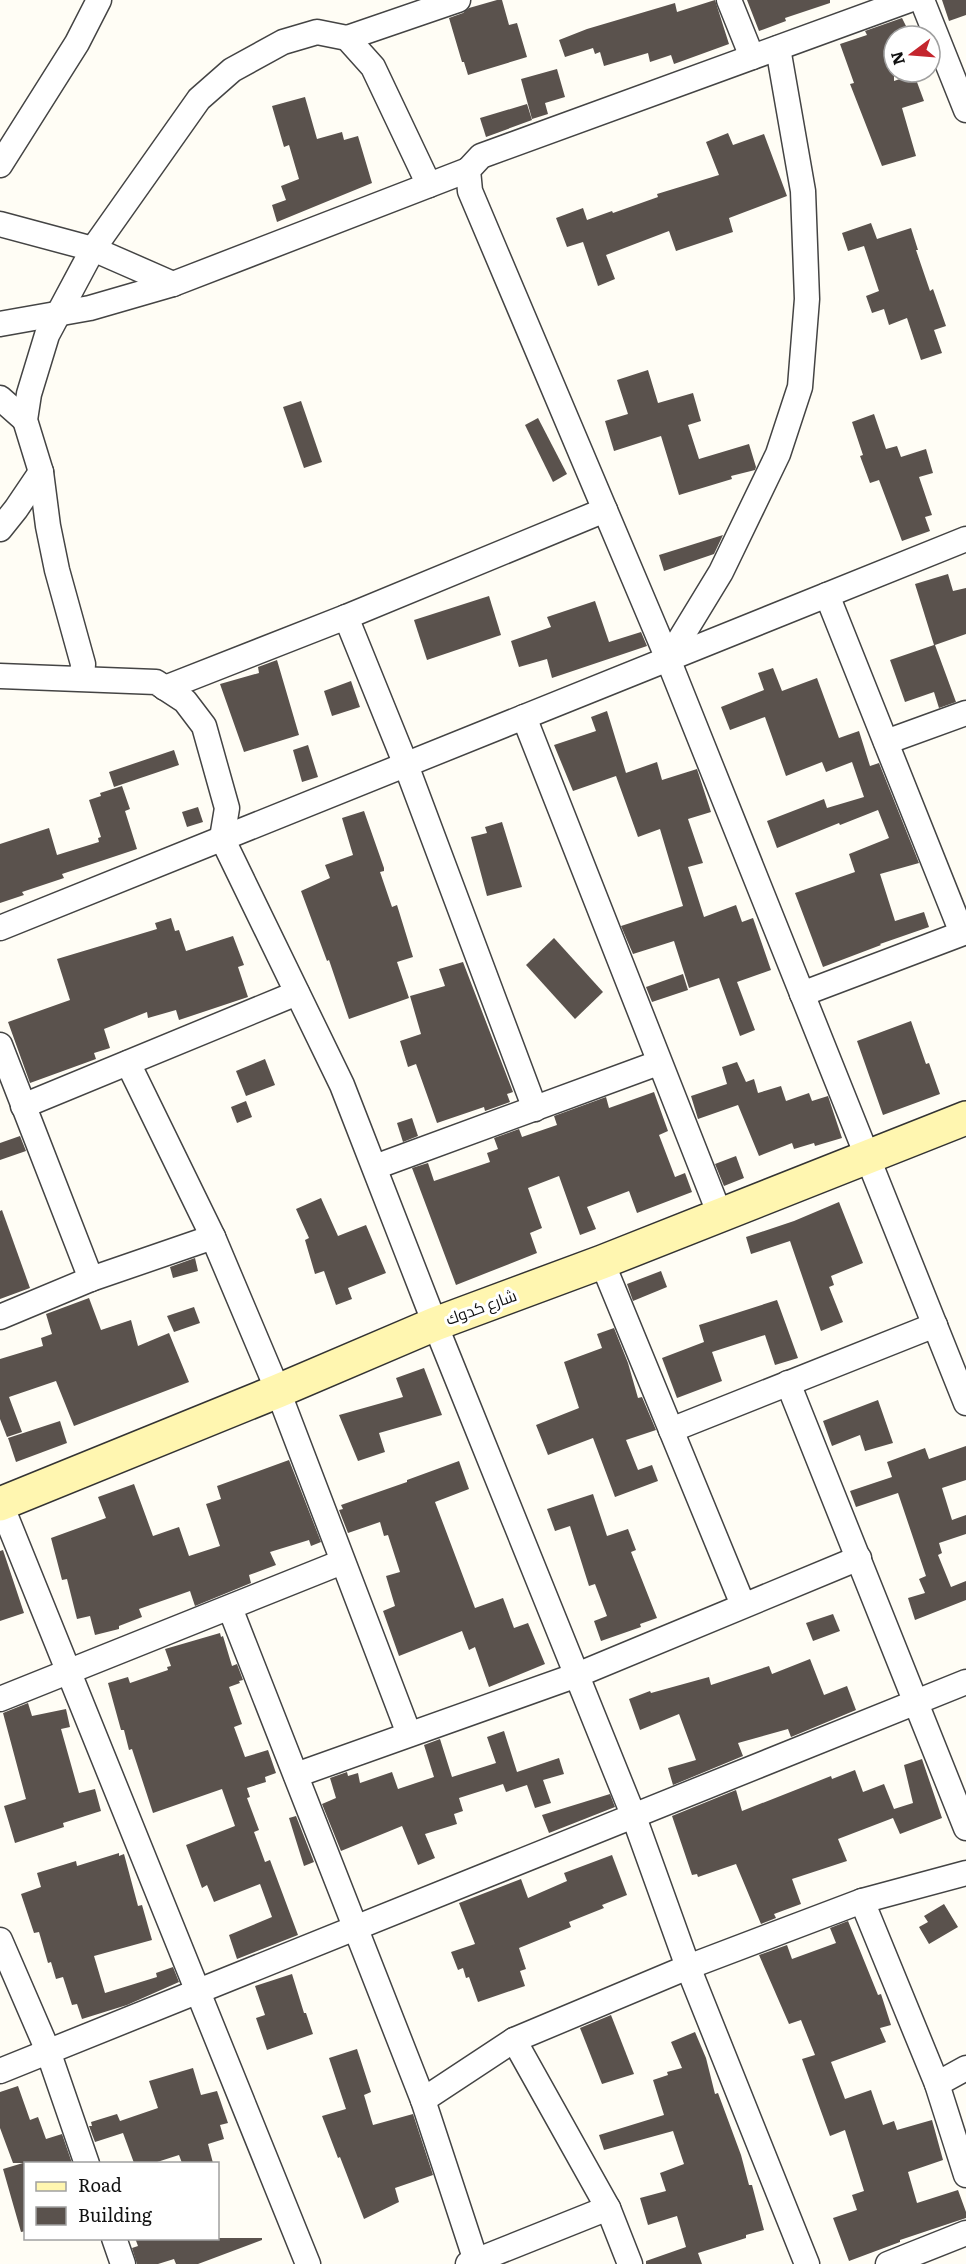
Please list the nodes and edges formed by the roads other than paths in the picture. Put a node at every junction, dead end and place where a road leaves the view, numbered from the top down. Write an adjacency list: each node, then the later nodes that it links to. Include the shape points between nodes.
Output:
1 (99, 0): 10 (street, via 77,43)
2 (458, 0): 6 (street)
3 (729, 0): 8 (street)
4 (909, 0): 7 (street)
5 (922, 0): 9 (street)
6 (347, 38): 12 (street, via 373,67); 14 (street, via 317,33 283,42 232,70 199,99)
7 (778, 48): 8 (street); 26 (street, via 803,191 807,299 800,387 778,454 721,572)
8 (752, 57): 11 (street, via 481,156)
9 (966, 110)
10 (0, 165)
11 (468, 170): 12 (street); 21 (street, via 470,191)
12 (429, 185): 15 (street)
13 (0, 224): 14 (street)
14 (93, 249): 15 (street); 16 (street)
15 (173, 284): 16 (street)
16 (60, 314): 17 (street); 19 (street, via 47,335)
17 (0, 324)
18 (0, 398): 19 (street)
19 (25, 420): 20 (street)
20 (41, 472): 22 (street); 28 (street, via 57,570 83,664)
21 (605, 510): 25 (street); 26 (street)
22 (0, 529)
23 (966, 539): 24 (street)
24 (827, 595): 26 (street); 32 (street)
25 (346, 617): 29 (street); 33 (street)
26 (668, 659): 31 (street); 38 (street)
27 (0, 676): 28 (street)
28 (82, 678): 29 (street, via 156,682)
29 (165, 688): 34 (street, via 185,701 204,726 228,808)
30 (966, 713): 32 (street)
31 (524, 717): 33 (street); 41 (street)
32 (886, 742): 36 (street)
33 (406, 765): 34 (street); 43 (street)
34 (222, 838): 35 (street); 37 (street)
35 (0, 928)
36 (964, 933): 38 (street)
37 (297, 993): 40 (street); 46 (street, via 342,1085)
38 (802, 994): 45 (street)
39 (0, 1045): 42 (street)
40 (128, 1063): 42 (street); 48 (street)
41 (658, 1063): 43 (street); 47 (street)
42 (23, 1106): 50 (street)
43 (535, 1108): 46 (street)
44 (966, 1118): 45 (street, شارع كدوك)
45 (867, 1157): 47 (street, شارع كدوك); 53 (street)
46 (375, 1167): 52 (street)
47 (720, 1215): 49 (street, شارع كدوك)
48 (213, 1237): 50 (street); 55 (street)
49 (602, 1262): 52 (street, شارع كدوك); 57 (street)
50 (91, 1279): 51 (street)
51 (0, 1317)
52 (435, 1324): 55 (street, شارع كدوك); 64 (street)
53 (935, 1325): 54 (street); 56 (street)
54 (788, 1383): 57 (street); 59 (street)
55 (278, 1391): 58 (street, شارع كدوك); 60 (street)
56 (966, 1403)
57 (671, 1430): 61 (street)
58 (0, 1503): 63 (street)
59 (860, 1558): 61 (street); 67 (street)
60 (342, 1562): 62 (street); 68 (street)
61 (743, 1605): 64 (street)
62 (230, 1608): 63 (street); 69 (street)
63 (68, 1672): 66 (street); 77 (street)
64 (577, 1675): 68 (street); 70 (street)
65 (966, 1682): 67 (street)
66 (0, 1699)
67 (917, 1702): 70 (street); 71 (street)
68 (409, 1734): 69 (street)
69 (296, 1775): 74 (street)
70 (634, 1817): 74 (street); 76 (street)
71 (966, 1828)
72 (966, 1873): 73 (street)
73 (862, 1901): 76 (street); 82 (street)
74 (356, 1928): 77 (street); 83 (street)
75 (0, 1940): 79 (street)
76 (688, 1967): 78 (street); 93 (street)
77 (197, 1991): 79 (street); 91 (street)
78 (514, 2040): 83 (street); 86 (street)
79 (48, 2051): 81 (street); 84 (street)
80 (966, 2068): 82 (street)
81 (0, 2071)
82 (937, 2084): 85 (street)
83 (423, 2100): 89 (street)
84 (87, 2162)
85 (966, 2175)
86 (608, 2208): 89 (street); 92 (street)
87 (966, 2233): 94 (street)
88 (115, 2240): 90 (street)
89 (472, 2262)
90 (123, 2264)
91 (308, 2264)
92 (630, 2264)
93 (807, 2264)
94 (888, 2264)

